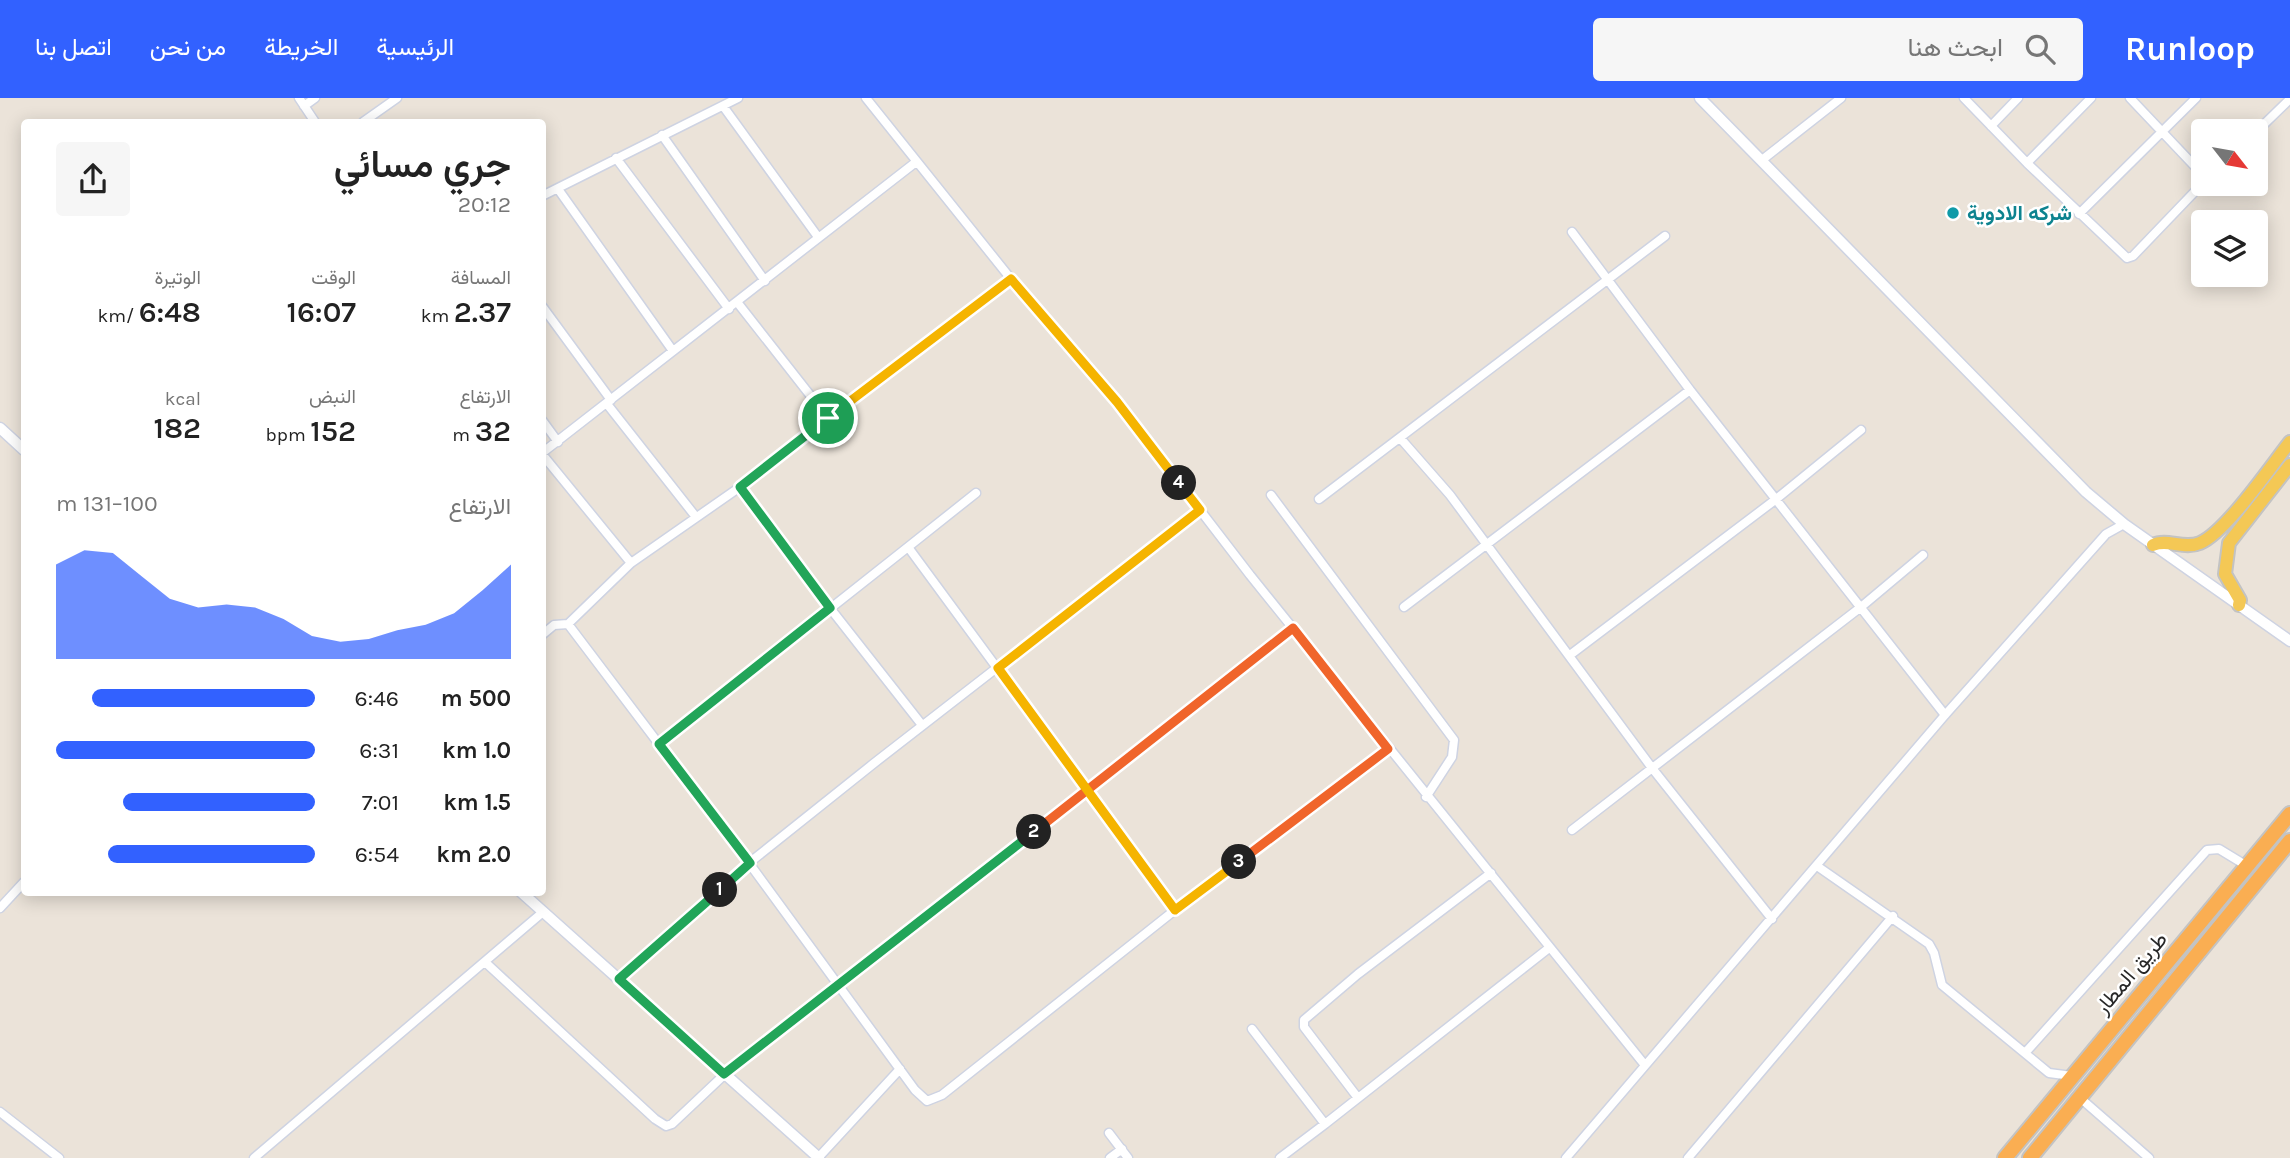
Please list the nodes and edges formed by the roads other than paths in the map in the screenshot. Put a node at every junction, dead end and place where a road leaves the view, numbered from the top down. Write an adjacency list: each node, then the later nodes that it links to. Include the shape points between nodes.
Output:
1 (315, 98): 13 (street)
2 (397, 98): 16 (street)
3 (738, 98): 14 (street)
4 (866, 98): 24 (street)
5 (1700, 98): 22 (street)
6 (1841, 98): 22 (street)
7 (1964, 98): 18 (street)
8 (2018, 98): 18 (street)
9 (2091, 98): 25 (street)
10 (2130, 98): 19 (street)
11 (2196, 98): 19 (street)
12 (2290, 99): 17 (street)
13 (301, 102): 15 (street)
14 (723, 106): 20 (street); 32 (street)
15 (313, 119)
16 (367, 119)
17 (2268, 120)
18 (1990, 126): 25 (street)
19 (2162, 130): 23 (street); 29 (street)
20 (662, 135): 21 (street); 35 (street)
21 (616, 158): 26 (street); 37 (street)
22 (1762, 160): 59 (street)
23 (2191, 161)
24 (916, 162): 32 (street); 33 (street)
25 (2027, 163): 29 (street)
26 (558, 188): 27 (street); 39 (street)
27 (546, 194)
28 (2191, 196): 29 (street, via 2133,256 2120,255)
29 (2079, 214)
30 (1572, 232): 34 (street)
31 (1665, 236): 34 (street)
32 (818, 237): 35 (street)
33 (1011, 279): 42 (street); 58 (street, via 1117,402)
34 (1607, 280): 40 (street); 46 (street)
35 (765, 281): 36 (street)
36 (737, 302): 37 (street); 42 (street)
37 (729, 309): 39 (street)
38 (546, 312): 41 (street)
39 (673, 351): 41 (street)
40 (1690, 390): 57 (street); 63 (street)
41 (609, 402): 47 (street); 60 (street)
42 (828, 418): 53 (street)
43 (546, 426): 47 (street)
44 (0, 428): 49 (street)
45 (1861, 430): 57 (street)
46 (1401, 439): 56 (street); 63 (street)
47 (558, 442): 50 (street)
48 (2290, 442): 64 (main road, via 2208,539 2191,546)
49 (21, 447)
50 (546, 451)
51 (546, 459): 67 (street)
52 (2290, 466): 68 (main road, via 2229,543 2225,574)
53 (740, 487): 60 (street); 71 (street)
54 (976, 493): 65 (street)
55 (1271, 495): 84 (street, via 1454,740 1452,757)
56 (1319, 499)
57 (1775, 500): 70 (street); 76 (street)
58 (1200, 510): 73 (street); 77 (street)
59 (2109, 512): 61 (street); 62 (street)
60 (696, 517): 67 (street)
61 (2124, 524): 62 (street); 64 (street)
62 (2106, 534): 78 (street)
63 (1486, 545): 69 (street); 76 (street)
64 (2153, 545): 68 (street)
65 (908, 547): 71 (street); 77 (street)
66 (1923, 555): 70 (street)
67 (631, 563): 72 (street)
68 (2239, 606): 75 (street)
69 (1404, 607)
70 (1861, 607): 78 (street); 82 (street)
71 (830, 608): 79 (street); 80 (street)
72 (568, 624): 74 (street, via 554,625); 80 (street)
73 (1293, 628): 81 (street); 83 (street)
74 (546, 632)
75 (2290, 641)
76 (1570, 655): 82 (street)
77 (998, 668): 79 (street); 83 (street)
78 (1945, 715): 89 (street)
79 (922, 725): 88 (street)
80 (659, 744): 88 (street)
81 (1388, 749): 84 (street); 95 (street)
82 (1653, 768): 86 (street); 98 (street)
83 (1087, 788): 95 (street); 102 (street)
84 (1426, 797): 91 (street)
85 (2290, 814): 90 (highway, طريق المطار)
86 (1572, 830)
87 (2290, 841): 110 (highway, طريق المطار)
88 (750, 863): 101 (street); 102 (street)
89 (1816, 866): 97 (street); 98 (street)
90 (2247, 866): 104 (street, via 2219,849 2207,850); 109 (highway, طريق المطار)
91 (1491, 873): 99 (street); 111 (street, via 1304,1020 1304,1027)
92 (21, 885): 94 (street)
93 (525, 896): 96 (street)
94 (0, 908)
95 (1175, 910): 106 (street, via 931,1102 923,1099)
96 (543, 912): 100 (street); 101 (street)
97 (1893, 916): 104 (street, via 1929,944 1942,985); 124 (street)
98 (1772, 919): 105 (street)
99 (1549, 948): 105 (street); 111 (street)
100 (485, 962): 108 (street, via 662,1124 672,1124); 119 (street)
101 (619, 979): 108 (street)
102 (839, 987): 106 (street); 108 (street)
103 (1252, 1029): 114 (street)
104 (2025, 1053): 107 (street)
105 (1644, 1064): 123 (street)
106 (900, 1069): 117 (street)
107 (2049, 1073): 109 (street); 112 (street)
108 (724, 1074): 117 (street)
109 (2073, 1076): 112 (highway, طريق المطار)
110 (2079, 1097): 126 (highway, طريق المطار); 127 (street)
111 (1358, 1098): 114 (street)
112 (2052, 1101): 125 (highway, طريق المطار)
113 (0, 1112): 118 (street)
114 (1325, 1124): 122 (street)
115 (1109, 1133): 116 (street)
116 (1122, 1149): 120 (street); 121 (street)
117 (815, 1157)
118 (59, 1158)
119 (254, 1158)
120 (1110, 1158)
121 (1128, 1158)
122 (1280, 1158)
123 (1566, 1158)
124 (1688, 1158)
125 (2005, 1158)
126 (2030, 1158)
127 (2149, 1158)

